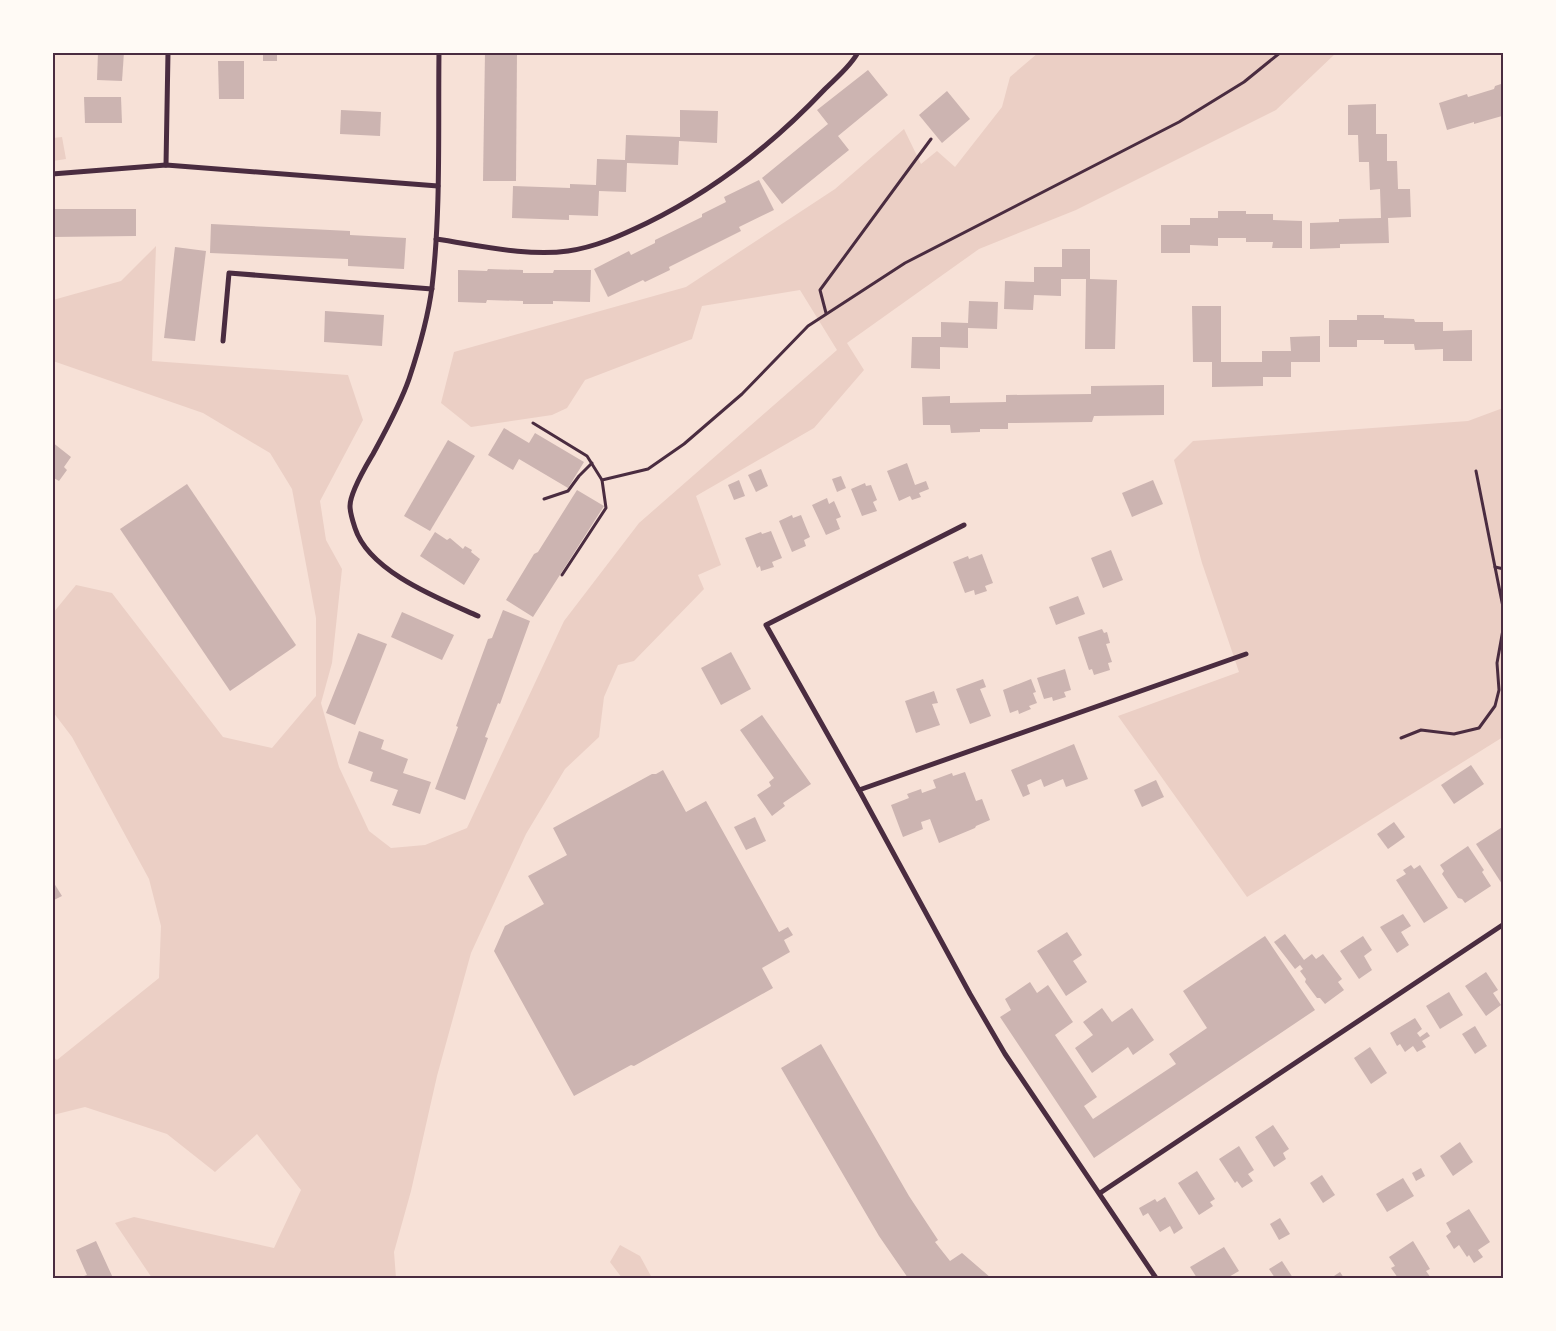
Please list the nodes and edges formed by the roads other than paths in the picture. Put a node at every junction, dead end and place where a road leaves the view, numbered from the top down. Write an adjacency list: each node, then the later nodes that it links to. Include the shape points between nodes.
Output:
1 (168, 52): 4 (street)
2 (439, 52): 6 (street)
3 (858, 52): 7 (street, via 814,101 748,161 710,189 624,234 592,246 537,252)
4 (166, 165): 5 (street); 6 (street)
5 (52, 174)
6 (438, 186): 7 (street)
7 (436, 239): 8 (street)
8 (432, 289): 9 (street, via 229,273); 11 (street, via 422,338 408,381 390,423 359,479 350,505 356,530 369,551 398,576)
9 (223, 341)
10 (964, 525): 13 (street, via 766,625)
11 (478, 616)
12 (1246, 654): 13 (street)
13 (859, 790): 15 (street, via 1005,1054)
14 (1504, 924): 15 (street)
15 (1100, 1193): 16 (street)
16 (1156, 1278)

